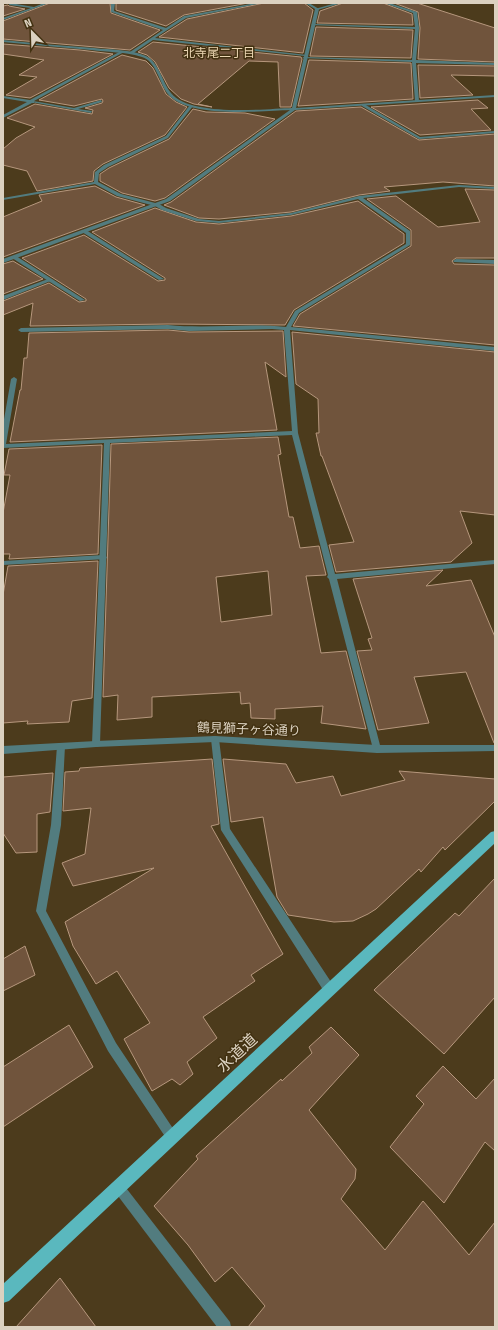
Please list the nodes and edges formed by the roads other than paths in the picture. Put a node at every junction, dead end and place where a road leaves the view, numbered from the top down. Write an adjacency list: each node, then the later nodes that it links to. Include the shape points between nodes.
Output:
1 (47, 3): 8 (street)
2 (113, 3): 13 (street, via 112,11)
3 (261, 3): 13 (street, via 191,15)
4 (307, 3): 9 (street)
5 (340, 3): 9 (street)
6 (386, 3): 12 (street, via 415,12)
7 (10, 4): 8 (street)
8 (35, 7): 10 (street)
9 (317, 9): 11 (street)
10 (3, 20)
11 (313, 25): 12 (street); 18 (street)
12 (417, 28): 19 (street)
13 (167, 30): 14 (street)
14 (152, 39): 17 (street); 18 (street)
15 (3, 41): 16 (street)
16 (122, 52): 17 (street); 25 (street)
17 (131, 53): 27 (street, via 149,59 172,96)
18 (305, 56): 19 (street); 29 (street)
19 (414, 61): 20 (street); 24 (street)
20 (495, 64)
21 (495, 96): 24 (street)
22 (3, 97): 25 (street)
23 (101, 101): 28 (street)
24 (417, 101): 26 (street)
25 (33, 102): 28 (street); 31 (street)
26 (363, 104): 29 (street); 32 (street, via 419,138)
27 (190, 106): 29 (street, via 228,111); 33 (street, via 167,137 106,166 98,172)
28 (75, 108): 30 (street)
29 (294, 109): 37 (street, via 168,200)
30 (91, 112)
31 (3, 117)
32 (495, 132)
33 (96, 183): 36 (street); 37 (street, via 119,195)
34 (495, 188): 35 (street, via 459,186)
35 (359, 197): 37 (street, via 291,214 219,222 198,220); 48 (street, via 408,232 408,245 298,312)
36 (3, 199)
37 (157, 205): 38 (street)
38 (84, 231): 39 (street); 43 (street)
39 (14, 257): 40 (street); 44 (street)
40 (3, 260)
41 (456, 261): 42 (street)
42 (495, 262)
43 (161, 279)
44 (50, 280): 45 (street); 46 (street)
45 (3, 298)
46 (82, 300)
47 (22, 330): 48 (street, via 168,326 189,329 272,327)
48 (287, 330): 49 (street); 51 (street)
49 (495, 349)
50 (14, 379): 53 (street)
51 (295, 433): 52 (street); 58 (street)
52 (107, 441): 54 (street); 55 (street)
53 (3, 442)
54 (3, 446)
55 (103, 557): 57 (street); 60 (street)
56 (495, 562): 58 (street)
57 (3, 563)
58 (331, 577): 63 (street)
59 (215, 738): 60 (street, 鶴見獅子ヶ谷通り); 63 (street, 鶴見獅子ヶ谷通り); 66 (street, via 226,830)
60 (96, 744): 61 (street, 鶴見獅子ヶ谷通り)
61 (61, 746): 64 (street, 鶴見獅子ヶ谷通り); 67 (street, via 56,825 41,911 112,1047)
62 (495, 748): 63 (street, 鶴見獅子ヶ谷通り)
63 (377, 749)
64 (3, 750)
65 (495, 836): 66 (main road, 水道道)
66 (329, 989): 67 (main road, 水道道)
67 (172, 1137): 68 (main road, 水道道)
68 (119, 1188): 69 (main road, 水道道); 70 (street)
69 (3, 1295)
70 (225, 1327)

